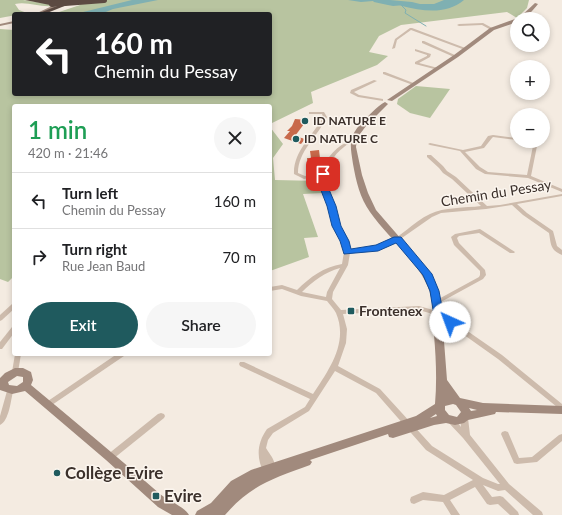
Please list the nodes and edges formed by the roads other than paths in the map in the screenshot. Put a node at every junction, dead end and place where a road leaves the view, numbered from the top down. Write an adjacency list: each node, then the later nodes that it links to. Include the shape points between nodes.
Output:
1 (28, 0): 8 (highway)
2 (45, 0): 3 (highway)
3 (74, 0)
4 (85, 0): 8 (highway)
5 (89, 0): 10 (highway, via 65,4)
6 (104, 0): 8 (highway, bridge)
7 (536, 4): 11 (street)
8 (53, 5): 9 (street)
9 (42, 12)
10 (44, 12)
11 (529, 12)
12 (12, 23): 14 (street)
13 (510, 23): 16 (street)
14 (0, 25)
15 (459, 25): 16 (street, via 480,24)
16 (492, 29): 20 (street)
17 (439, 41): 20 (street)
18 (422, 42): 22 (street)
19 (393, 48): 20 (street, via 396,40 411,29)
20 (465, 49): 22 (street)
21 (416, 50): 23 (street, via 429,54 416,63)
22 (455, 56): 23 (street)
23 (437, 69): 26 (street)
24 (384, 73): 26 (street)
25 (374, 81): 27 (street, via 352,93)
26 (414, 84): 27 (street)
27 (386, 101): 30 (street)
28 (310, 113): 37 (street, via 323,113 325,117 294,168 298,176)
29 (510, 138): 33 (street, via 493,136 482,147)
30 (354, 139): 35 (street, via 336,151 328,161); 43 (street, via 360,183 365,196)
31 (430, 144): 33 (street)
32 (535, 148): 36 (street)
33 (463, 151): 36 (street, via 486,173)
34 (429, 156): 42 (street)
35 (323, 174): 37 (street); 38 (street)
36 (529, 177): 39 (street)
37 (307, 178): 38 (street)
38 (321, 180): 44 (street)
39 (562, 191)
40 (562, 195): 41 (street, Chemin du Pessay)
41 (514, 204): 42 (street, Chemin du Pessay); 46 (street, via 550,232 554,247)
42 (486, 208): 43 (street, Chemin du Pessay, via 435,214)
43 (397, 239): 44 (street, Chemin du Pessay, via 378,248); 51 (street, via 427,274)
44 (347, 252): 47 (street)
45 (512, 252): 51 (street, via 480,231 454,237 456,244 483,275)
46 (562, 253)
47 (345, 265): 49 (street, via 323,271); 50 (street, via 330,292)
48 (272, 289): 49 (street, via 282,287)
49 (298, 293): 50 (street)
50 (329, 299): 53 (street)
51 (437, 302): 54 (street)
52 (12, 307): 55 (street)
53 (339, 312): 54 (street, via 420,308); 61 (street, via 344,329 343,343)
54 (438, 313): 64 (street); 72 (street, via 500,357 560,406)
55 (0, 319)
56 (12, 332): 57 (street)
57 (0, 347)
58 (18, 356): 62 (street)
59 (119, 356): 69 (street)
60 (242, 364): 67 (street)
61 (334, 368): 67 (street); 77 (street, via 378,391)
62 (15, 372): 63 (street); 65 (street, via 28,375 29,381)
63 (3, 377): 66 (street, via 4,388)
64 (442, 381): 68 (street); 70 (street)
65 (25, 386): 66 (street); 69 (street)
66 (10, 391): 76 (street)
67 (314, 398): 82 (street, via 307,409 270,431 263,440 262,456)
68 (459, 402): 70 (street, via 448,400); 71 (street, via 483,407); 74 (street, via 465,409)
69 (47, 405): 81 (street)
70 (440, 406): 75 (street, via 440,414); 77 (street)
71 (518, 408): 72 (street); 74 (street)
72 (561, 410)
73 (161, 416): 81 (street)
74 (465, 417): 75 (street, via 460,421); 79 (street)
75 (448, 420): 77 (street); 79 (street)
76 (0, 422)
77 (409, 426): 82 (street); 83 (street, via 429,448)
78 (504, 434): 80 (street, via 517,461 534,460)
79 (466, 436): 84 (street)
80 (562, 437)
81 (110, 457): 87 (street)
82 (269, 470): 90 (street, via 240,481 215,507); 91 (street, via 241,490)
83 (478, 481): 84 (street, via 498,488); 85 (street); 93 (street, via 490,501 500,500)
84 (506, 486): 94 (street)
85 (445, 499): 86 (street, via 423,496); 92 (street)
86 (414, 500)
87 (162, 503): 88 (street); 89 (street)
88 (168, 515)
89 (182, 515)
90 (201, 515)
91 (218, 515)
92 (456, 515)
93 (515, 515)
94 (539, 515)

